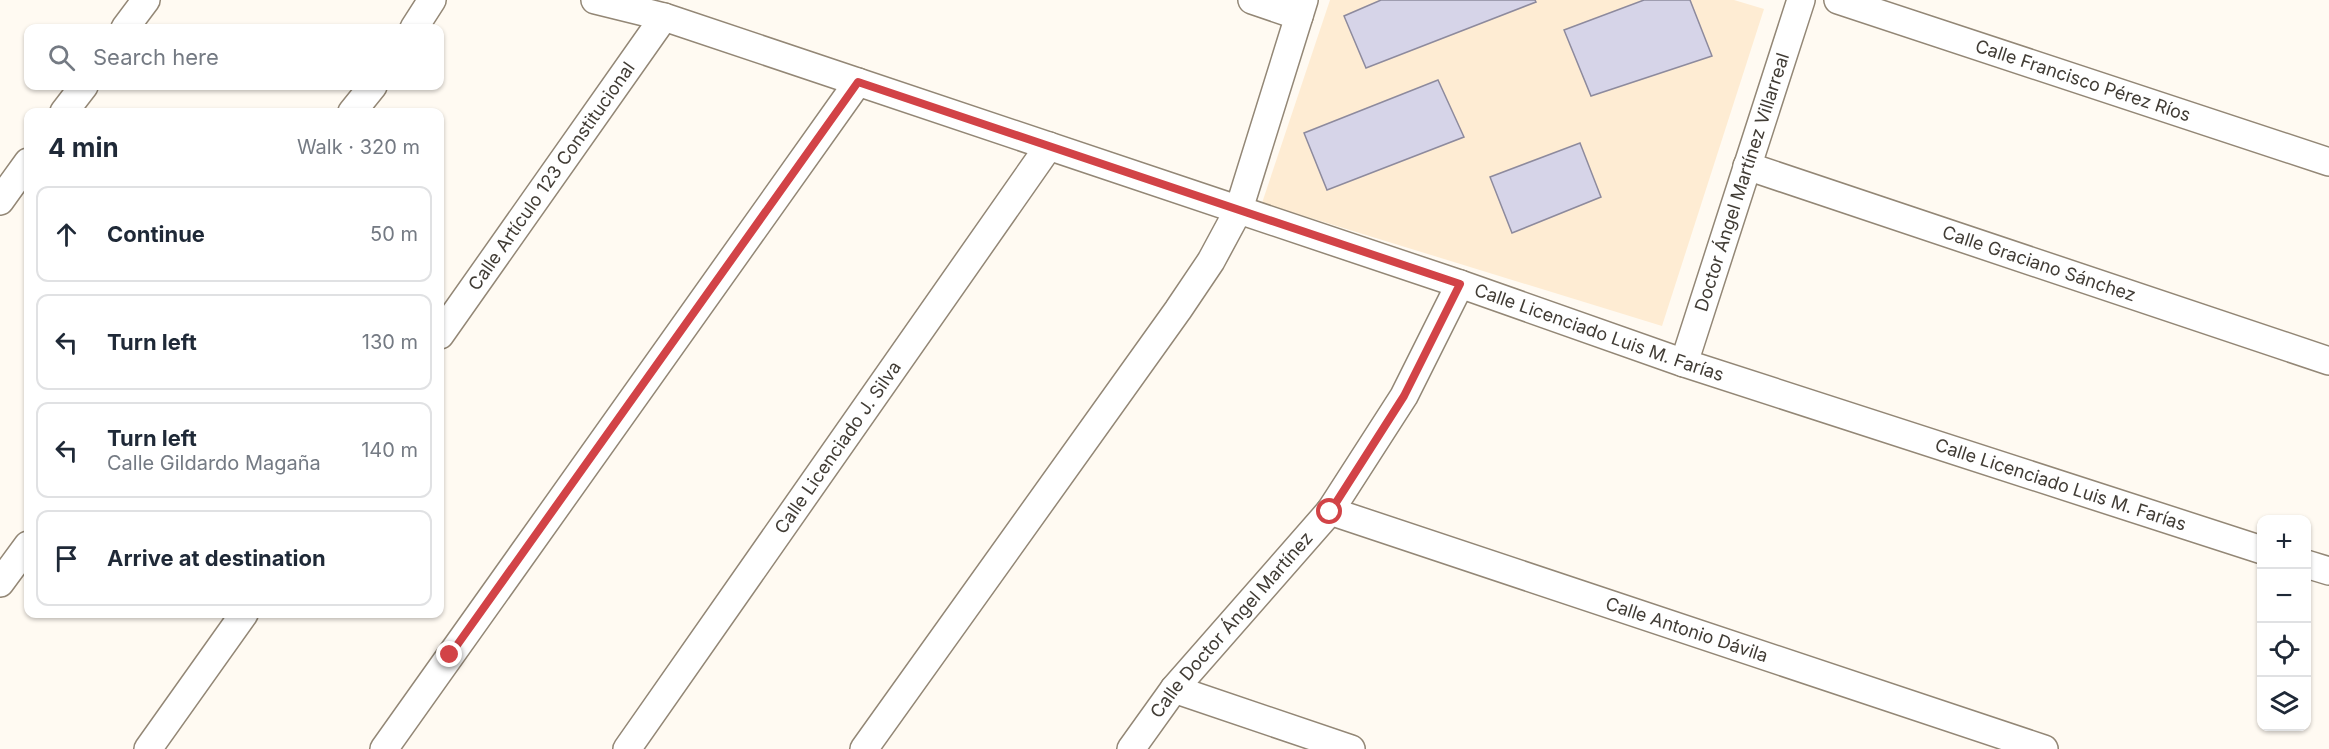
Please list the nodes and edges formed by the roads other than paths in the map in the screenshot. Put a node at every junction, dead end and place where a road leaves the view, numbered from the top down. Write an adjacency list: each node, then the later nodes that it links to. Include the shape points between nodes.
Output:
1 (146, 0): 9 (street)
2 (432, 0): 10 (street)
3 (595, 0): 8 (street, Calle Licenciado Luis M. Farías)
4 (1252, 0): 7 (street)
5 (1801, 0): 18 (street, Doctor Ángel Martínez Villarreal)
6 (1838, 0): 17 (street, Calle Francisco Pérez Ríos)
7 (1302, 8): 21 (street)
8 (664, 17): 11 (street, Calle Licenciado Luis M. Farías); 23 (street, Calle Artículo 123 Constitucional)
9 (128, 24)
10 (417, 24)
11 (858, 82): 16 (street, Calle Licenciado Luis M. Farías); 35 (street)
12 (81, 90): 14 (street)
13 (370, 90): 15 (street)
14 (67, 108)
15 (355, 108)
16 (1049, 146): 21 (street, Calle Licenciado Luis M. Farías); 36 (street, Calle Licenciado J. Silva)
17 (2329, 162)
18 (1748, 166): 24 (street, Calle Graciano Sánchez); 25 (street, Doctor Ángel Martínez Villarreal)
19 (24, 168): 20 (street)
20 (0, 201)
21 (1239, 209): 22 (street, Calle Licenciado Luis M. Farías); 37 (street, via 1178,310)
22 (1460, 284): 25 (street, Calle Licenciado Luis M. Farías); 26 (street, Calle Doctor Ángel Martínez, via 1404,396)
23 (444, 329)
24 (2329, 362)
25 (1684, 363): 27 (street, Calle Licenciado Luis M. Farías)
26 (1330, 512): 33 (street, Calle Doctor Ángel Martínez); 40 (street, Calle Antonio Dávila)
27 (2257, 548)
28 (24, 550): 31 (street)
29 (2311, 565): 30 (street)
30 (2329, 572)
31 (0, 583)
32 (240, 618): 34 (street)
33 (1174, 689): 38 (street, Calle Doctor Ángel Martínez); 39 (street)
34 (148, 749)
35 (384, 749)
36 (627, 749)
37 (864, 749)
38 (1131, 749)
39 (1351, 749)
40 (2044, 749)

